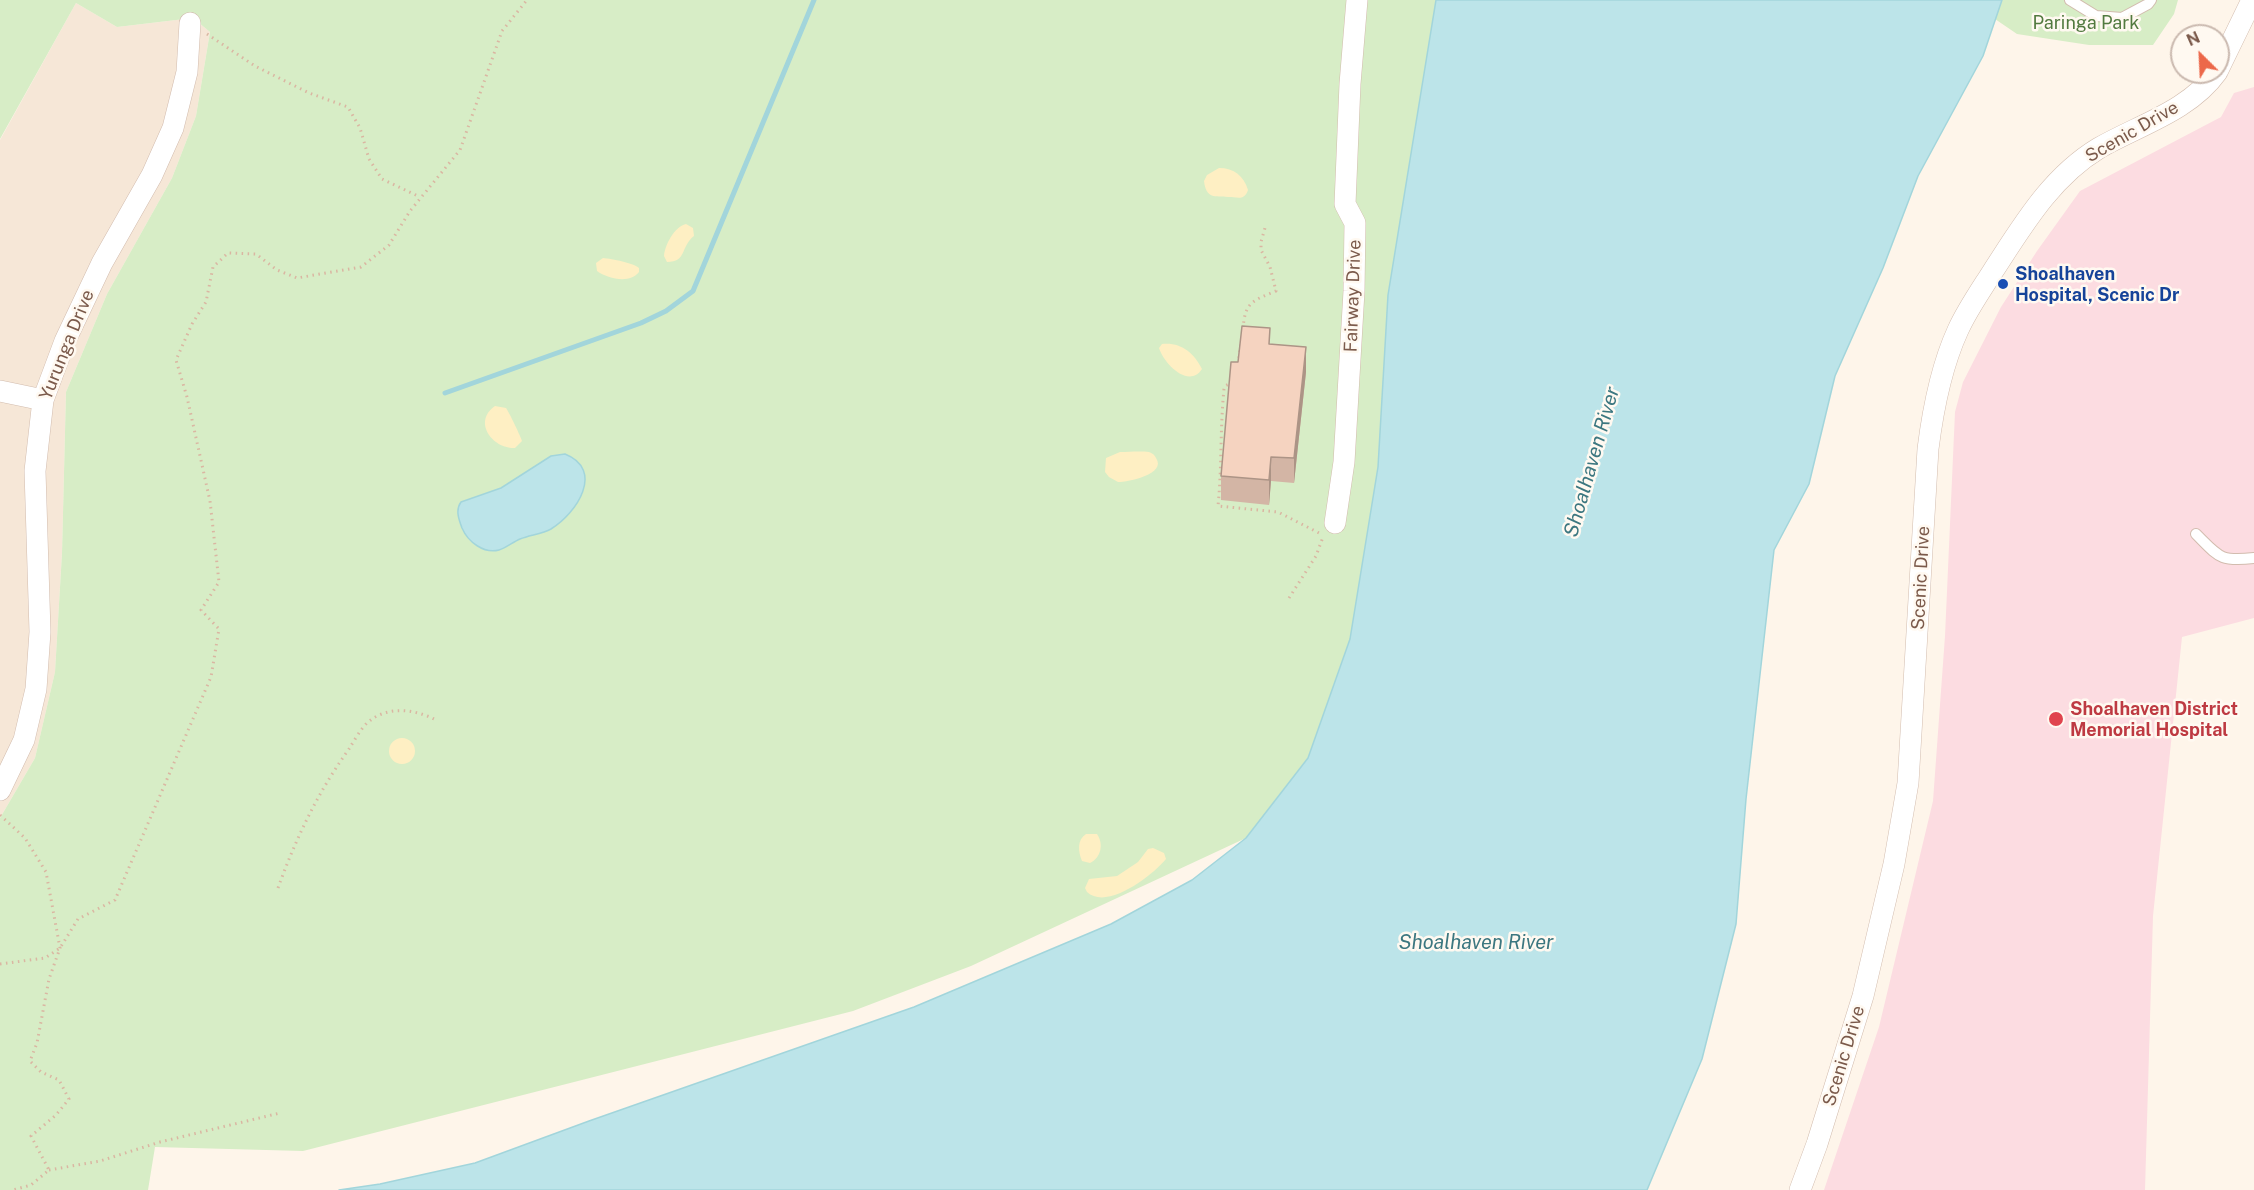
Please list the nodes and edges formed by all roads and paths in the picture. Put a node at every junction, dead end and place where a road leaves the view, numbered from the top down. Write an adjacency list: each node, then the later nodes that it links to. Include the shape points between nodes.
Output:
1 (527, 0): 9 (path, via 502,31 460,150)
2 (1357, 0): 17 (street, Fairway Drive, via 1345,204 1355,223 1354,291 1344,462)
3 (2070, 0): 4 (lane, via 2096,16 2122,18)
4 (2151, 0)
5 (2252, 0): 7 (street, Scenic Drive)
6 (190, 23): 9 (path, via 255,66 348,107 360,128 369,159 382,178); 16 (street, Yurunga Drive, via 187,72 173,128 152,175 102,263 65,341)
7 (2230, 45)
8 (2208, 84): 30 (street, Scenic Drive, via 2196,95 2098,149 2067,171 2020,229 1958,330 1945,366 1929,439 1908,783 1894,864 1863,996)
9 (421, 197): 25 (path, via 389,244 360,267 297,278 277,270 256,254 228,253 213,267 206,302 176,360 210,501 219,582 201,610 219,629 211,677 115,900 78,919)
10 (1265, 228): 11 (path, via 1262,250 1276,291 1249,305 1244,312)
11 (1242, 332)
12 (1242, 342): 13 (path)
13 (1238, 366)
14 (1237, 376): 20 (path, via 1224,389 1218,506 1278,512 1323,535 1316,556)
15 (0, 391): 16 (street)
16 (43, 400): 22 (street, Yurunga Drive, via 35,471 40,632 36,689 24,740)
17 (1335, 523)
18 (2196, 534): 19 (lane, via 2216,554 2230,561)
19 (2254, 558)
20 (1289, 598)
21 (436, 720): 24 (path, via 408,710 394,711 367,723 322,788 295,841)
22 (0, 790)
23 (0, 815): 25 (path, via 25,838 46,872)
24 (278, 888)
25 (60, 948): 26 (path, via 45,958); 28 (path, via 49,980 38,1043 30,1061 58,1080 69,1099 31,1136)
26 (0, 964)
27 (280, 1113): 28 (path, via 100,1161)
28 (49, 1170): 29 (path, via 31,1185)
29 (13, 1190)
30 (1800, 1190)

